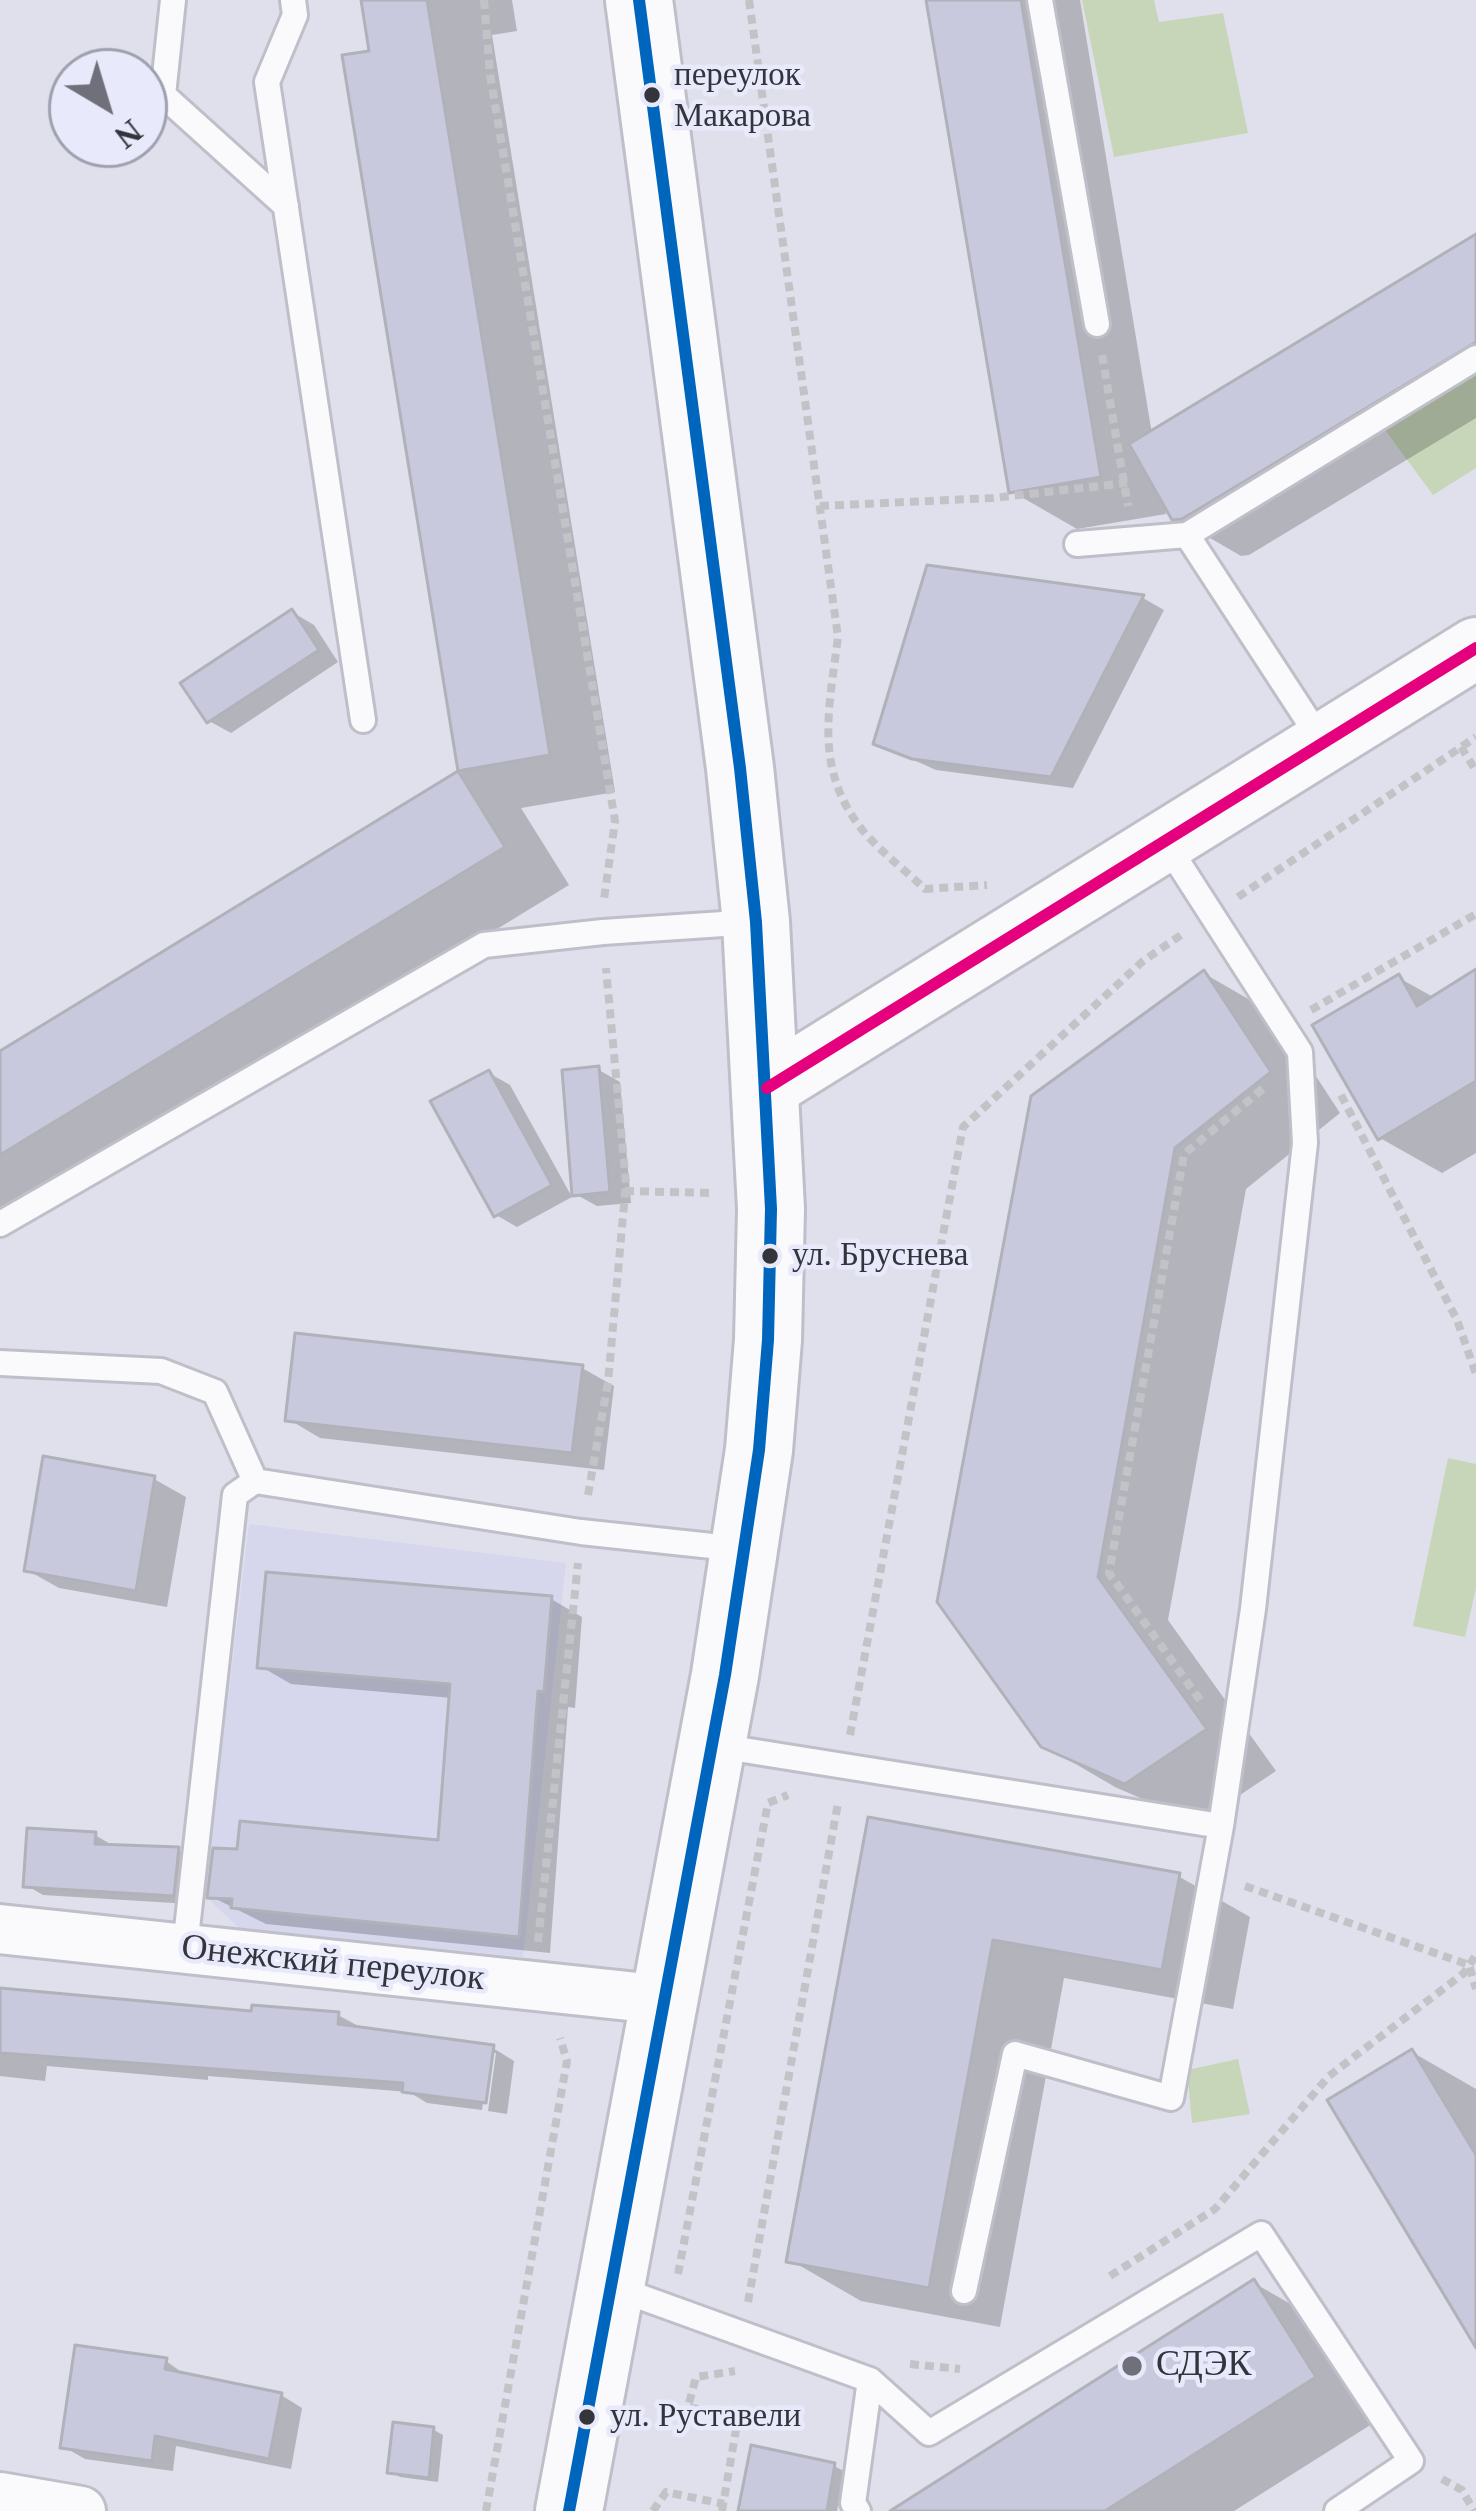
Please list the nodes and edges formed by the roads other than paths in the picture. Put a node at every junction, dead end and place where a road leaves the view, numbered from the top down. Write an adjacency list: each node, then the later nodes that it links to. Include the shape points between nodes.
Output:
1 (173, 0): 5 (lane, via 163,95)
2 (293, 0): 5 (lane, via 295,15 267,82)
3 (639, 0): 14 (main road)
4 (1040, 0): 6 (lane)
5 (286, 206): 11 (lane)
6 (1096, 324)
7 (1476, 358): 8 (lane)
8 (1187, 535): 9 (lane); 12 (lane)
9 (1077, 544)
10 (1476, 648): 12 (street)
11 (363, 720)
12 (1322, 742): 13 (street)
13 (1165, 842): 15 (street); 21 (lane, via 1300,1052 1305,1143)
14 (756, 922): 15 (main road); 16 (lane, via 484,945)
15 (767, 1088): 19 (main road, via 769,1340)
16 (0, 1224)
17 (0, 1363): 18 (lane, via 161,1371 215,1392)
18 (255, 1481): 19 (lane); 23 (lane, via 235,1495)
19 (745, 1549): 20 (main road)
20 (712, 1745): 21 (lane); 24 (main road)
21 (1221, 1826): 26 (lane, via 1171,2098 1015,2054)
22 (0, 1930): 23 (street, Онежский переулок)
23 (185, 1947): 24 (street, Онежский переулок)
24 (666, 2000): 25 (main road)
25 (611, 2287): 27 (lane); 30 (main road)
26 (964, 2291)
27 (870, 2380): 31 (lane); 32 (lane, via 929,2433 1262,2234 1412,2462)
28 (0, 2497): 29 (street)
29 (81, 2511)
30 (569, 2511)
31 (858, 2511)
32 (1337, 2511)

